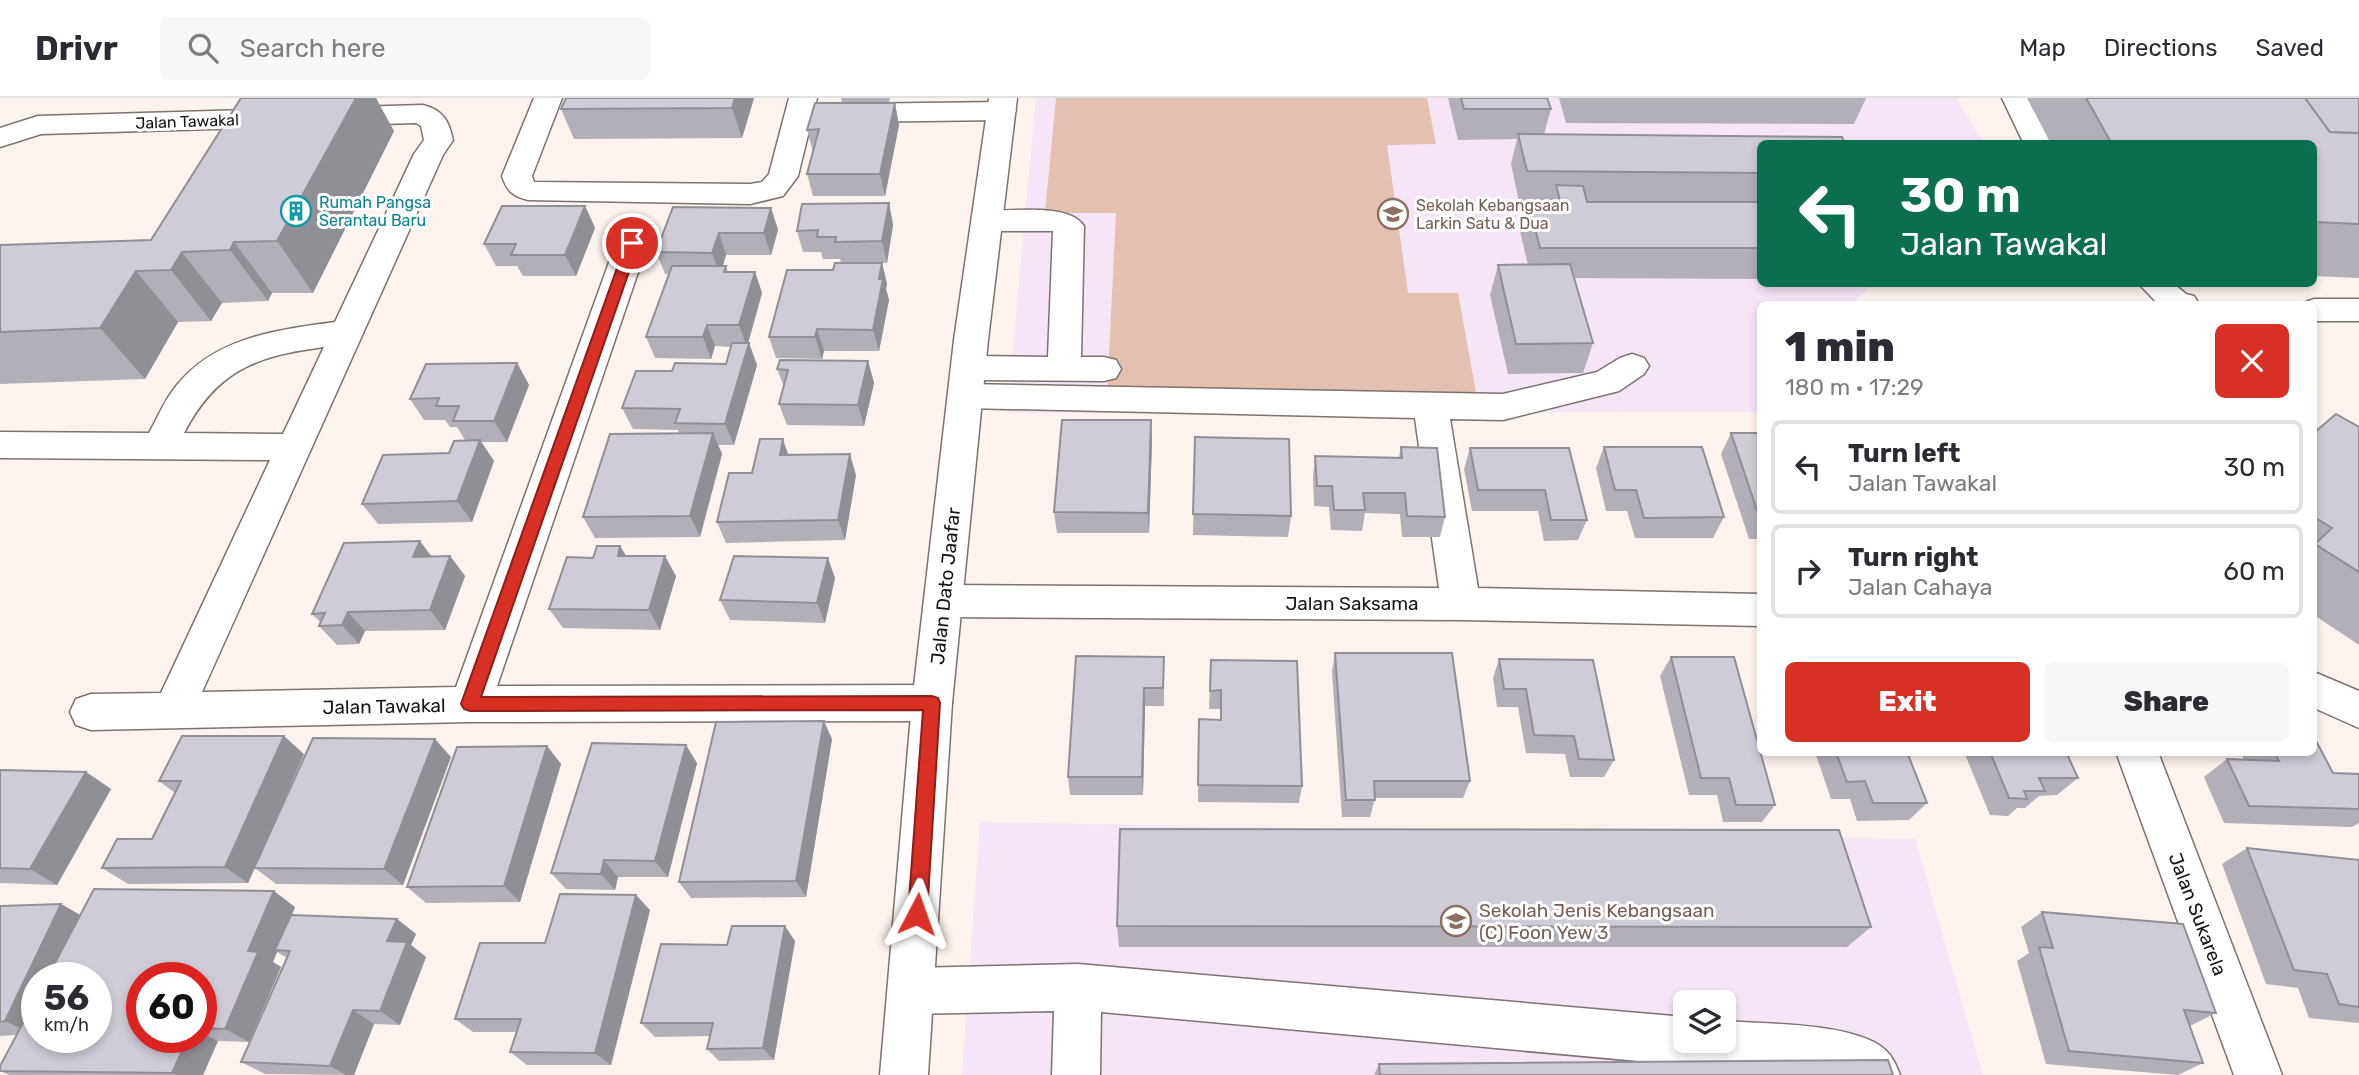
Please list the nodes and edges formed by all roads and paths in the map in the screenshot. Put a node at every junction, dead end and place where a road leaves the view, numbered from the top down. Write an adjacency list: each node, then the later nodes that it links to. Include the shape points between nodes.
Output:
1 (548, 98): 2 (street, via 517,176 528,191 750,194 772,189 783,176)
2 (803, 98)
3 (2016, 98): 7 (street)
4 (1002, 105): 5 (street); 8 (street, Jalan Dato Jaafar)
5 (839, 113)
6 (0, 138): 14 (street, Jalan Tawakal, via 38,125 423,114 435,123 439,140)
7 (2037, 140)
8 (987, 221): 16 (street, via 1057,221 1069,226); 18 (street, Jalan Dato Jaafar)
9 (632, 243): 28 (street)
10 (2158, 287): 11 (street)
11 (2174, 301)
12 (2317, 310): 13 (street)
13 (2359, 310)
14 (348, 332): 21 (street, via 255,346 212,369 188,396); 22 (street, Jalan Tawakal)
15 (1632, 366): 19 (street, via 1607,382 1503,407)
16 (1064, 369): 17 (street); 18 (street)
17 (1104, 369)
18 (967, 382): 19 (street); 23 (street, Jalan Dato Jaafar)
19 (1431, 405): 24 (street)
20 (0, 446): 21 (street)
21 (159, 446): 22 (street)
22 (295, 447): 29 (street, Jalan Tawakal)
23 (944, 601): 24 (street, Jalan Saksama); 27 (street, Jalan Dato Jaafar)
24 (1461, 604): 25 (street, Jalan Saksama)
25 (1757, 610)
26 (2317, 690): 30 (street)
27 (932, 703): 28 (street, Jalan Tawakal); 34 (street, Jalan Dato Jaafar)
28 (470, 704): 29 (street, Jalan Tawakal)
29 (173, 710): 31 (street, Jalan Tawakal)
30 (2359, 710)
31 (91, 712)
32 (2139, 756): 38 (street, Jalan Sukarela)
33 (1078, 987): 34 (street); 36 (street); 37 (street, via 1838,1055 1861,1062)
34 (912, 991): 35 (street, Jalan Dato Jaafar)
35 (904, 1075)
36 (1076, 1075)
37 (1876, 1075)
38 (2259, 1075)

